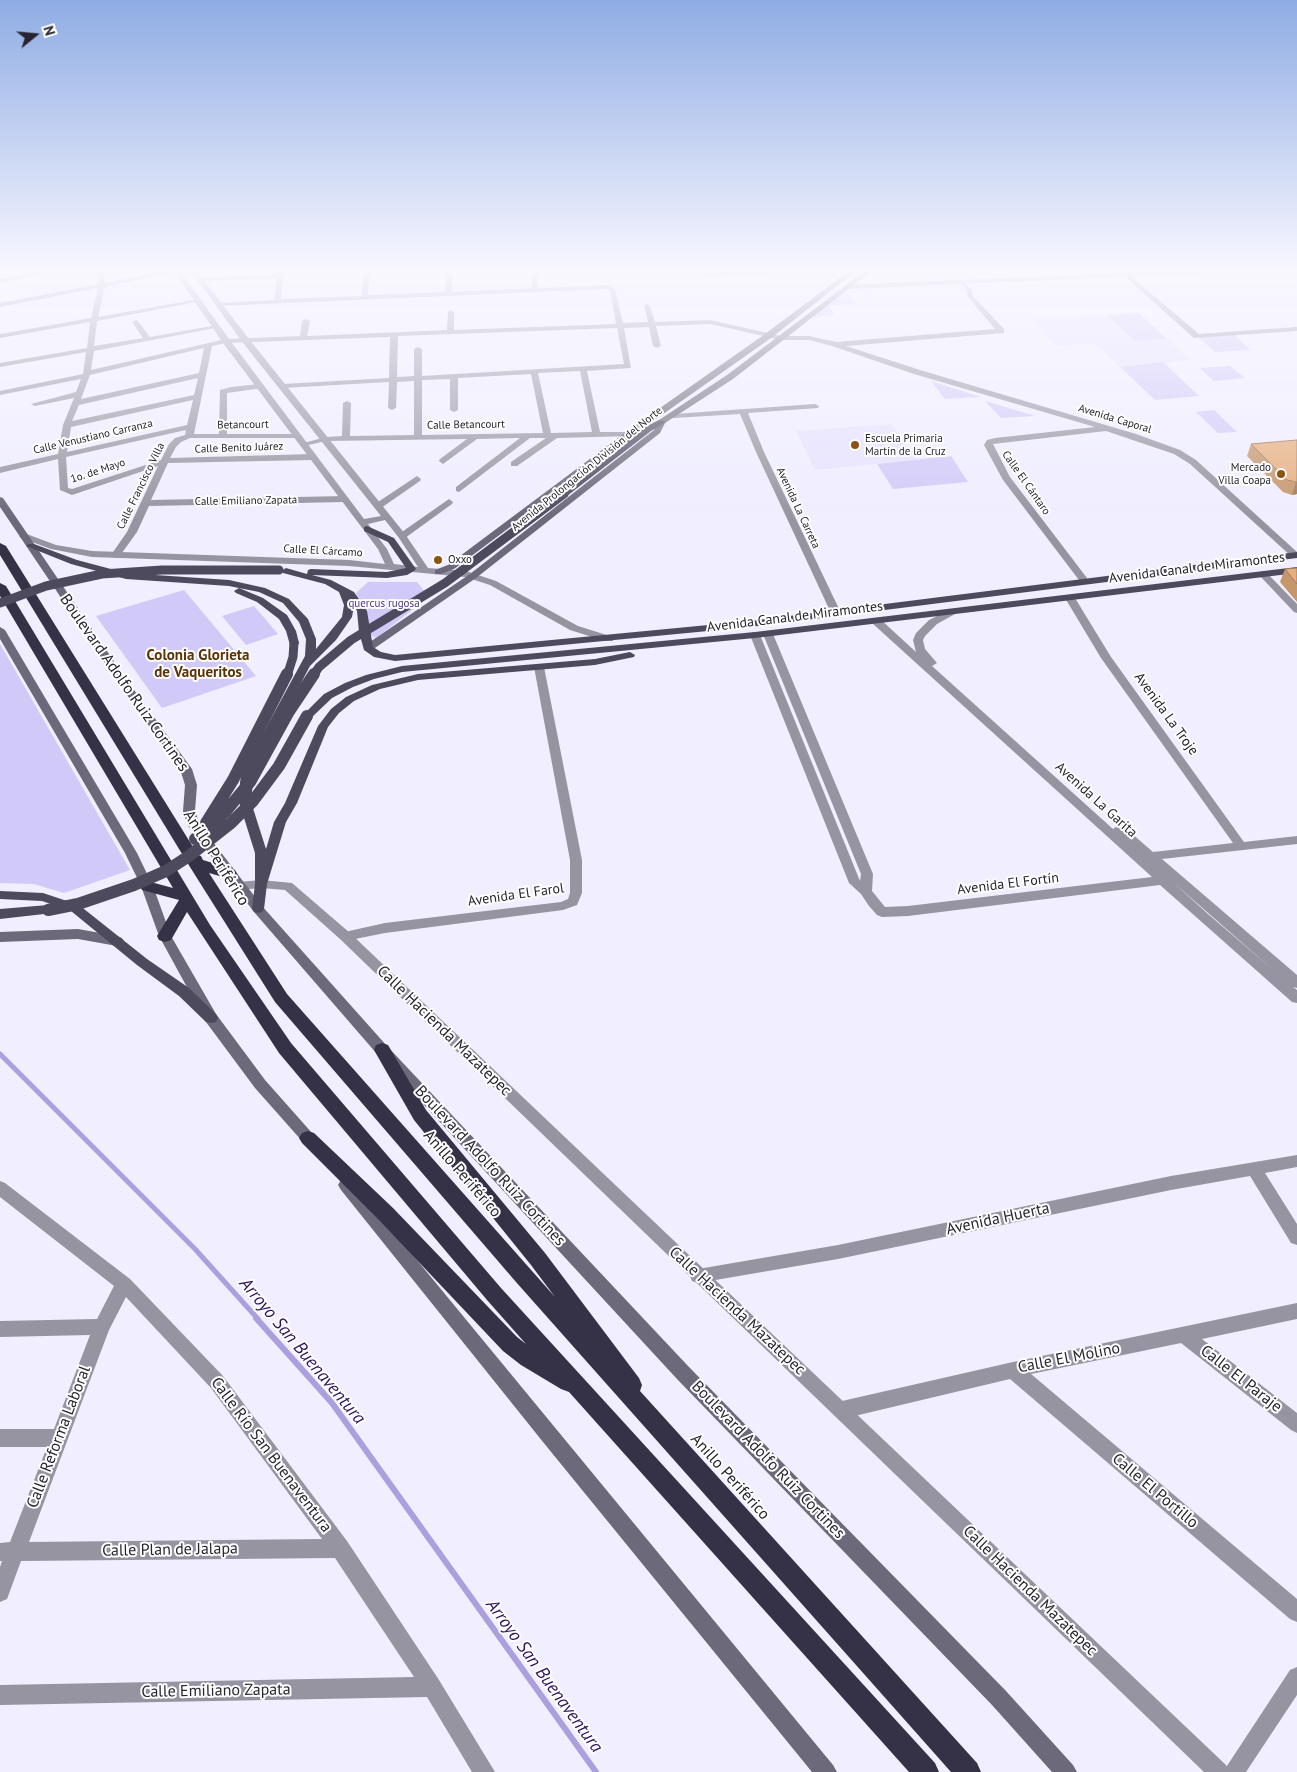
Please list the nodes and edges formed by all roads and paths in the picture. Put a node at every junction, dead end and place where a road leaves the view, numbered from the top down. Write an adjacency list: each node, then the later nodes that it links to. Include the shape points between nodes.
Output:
1 (64, 354): 13 (street)
2 (90, 354): 16 (street, 1o. de Mayo)
3 (169, 354): 16 (street, Avenida Caporal)
4 (206, 354): 18 (street)
5 (236, 354): 23 (street)
6 (256, 354): 24 (street)
7 (393, 354): 22 (street)
8 (418, 354): 20 (street)
9 (626, 354): 14 (street, via 628,366)
10 (742, 354): 17 (main road, Avenida Prolongación División del Norte)
11 (761, 354): 21 (main road, Avenida Prolongación División del Norte)
12 (862, 354): 39 (street, Avenida Caporal)
13 (0, 365)
14 (583, 368): 15 (street); 40 (street)
15 (534, 371): 19 (street); 43 (street)
16 (86, 374): 25 (street, Avenida Caporal); 26 (street, 1o. de Mayo)
17 (713, 374): 21 (main road); 41 (main road, Avenida Prolongación División del Norte)
18 (201, 375): 27 (street); 28 (street)
19 (454, 376): 20 (street); 33 (street)
20 (418, 378): 22 (street); 48 (street)
21 (728, 379): 35 (main road, Avenida Prolongación División del Norte)
22 (392, 380): 24 (street); 32 (street)
23 (260, 386): 45 (street); 47 (street, via 223,392)
24 (283, 386): 50 (street)
25 (0, 393)
26 (79, 394): 28 (street, 1o. de Mayo); 30 (street)
27 (197, 397): 37 (street); 38 (street)
28 (75, 403): 37 (street, 1o. de Mayo)
29 (347, 403): 49 (street)
30 (35, 404)
31 (815, 406): 34 (street)
32 (392, 408)
33 (454, 410)
34 (744, 411): 35 (street); 92 (street, Avenida La Carreta)
35 (674, 416): 36 (main road, Avenida Prolongación División del Norte)
36 (662, 422): 73 (main road, Avenida Prolongación División del Norte, via 657,431); 102 (main road, bridge, via 648,429 446,583 351,640 319,667 288,713 250,782)
37 (67, 426): 52 (street, 1o. de Mayo)
38 (192, 426): 44 (street); 52 (street, Calle Venustiano Carranza)
39 (1108, 429): 71 (street, Avenida Caporal, via 1187,457); 83 (street, Calle El Cántaro, via 995,440 988,446 1006,478)
40 (596, 434): 41 (street, Calle Betancourt); 43 (street, Calle Betancourt)
41 (629, 434): 72 (main road, Avenida Prolongación División del Norte)
42 (529, 435): 43 (street, Calle Betancourt); 46 (street, Calle Betancourt); 59 (street)
43 (551, 435): 56 (street)
44 (189, 436): 47 (street, Betancourt); 54 (street, Calle Francisco Villa, via 172,446)
45 (298, 436): 47 (street, Betancourt); 51 (street)
46 (476, 436): 48 (street, Calle Betancourt); 55 (street)
47 (224, 437)
48 (418, 437): 49 (street, Calle Betancourt)
49 (346, 438): 50 (street, Calle Betancourt)
50 (326, 439): 51 (street, Calle Betancourt); 64 (street)
51 (304, 444): 53 (street)
52 (62, 456): 54 (street, 1o. de Mayo, via 64,490 72,492); 57 (street, Calle Venustiano Carranza)
53 (313, 457): 54 (street, Calle Benito Juárez); 60 (street)
54 (166, 461): 63 (street, Calle Francisco Villa)
55 (443, 461)
56 (514, 464)
57 (0, 470)
58 (417, 479): 64 (street)
59 (459, 489)
60 (345, 499): 63 (street, Calle Emiliano Zapata); 66 (street)
61 (0, 500): 68 (main road, Boulevard Adolfo Ruiz Cortines)
62 (449, 502): 67 (street)
63 (146, 503): 70 (street, Calle Francisco Villa)
64 (378, 506): 65 (street)
65 (387, 516): 66 (street); 67 (street)
66 (364, 525): 74 (street); 75 (main road, via 391,540)
67 (402, 536): 78 (street)
68 (28, 541): 70 (street, Calle El Cárcamo, via 66,550); 82 (main road, via 74,562 126,576); 102 (main road, Boulevard Adolfo Ruiz Cortines, via 122,682 186,769 191,785 191,819)
69 (0, 546): 106 (highway, Anillo Periférico)
70 (116, 555): 74 (street, Calle El Cárcamo)
71 (1296, 555): 83 (main road, Avenida Canal de Miramontes)
72 (464, 558): 73 (main road, via 473,565); 79 (main road, Avenida Prolongación División del Norte)
73 (486, 566): 81 (main road, Avenida Prolongación División del Norte)
74 (391, 568): 75 (street, Calle El Cárcamo)
75 (411, 569): 76 (main road, via 387,575); 78 (street, Calle El Cárcamo)
76 (283, 570): 85 (main road); 86 (main road, bridge, via 162,570 102,574 46,586)
77 (1297, 570): 80 (main road, Avenida Canal de Miramontes)
78 (426, 571): 79 (street, Calle El Cárcamo)
79 (438, 572): 81 (street, Calle El Cárcamo)
80 (1263, 574): 87 (main road, Avenida Canal de Miramontes); 90 (street)
81 (473, 576): 97 (street, Calle El Cárcamo, via 493,583 574,628); 99 (main road, Avenida Prolongación División del Norte)
82 (188, 581): 100 (main road, via 252,587 286,601 310,633 311,647); 102 (main road, bridge, via 231,589 260,600 284,617 294,643 288,672)
83 (1085, 582): 92 (main road, Avenida Canal de Miramontes)
84 (0, 586): 114 (highway)
85 (339, 586): 99 (main road, via 355,599 362,611); 100 (main road, via 348,600 347,618)
86 (18, 596): 88 (main road, bridge); 89 (main road, bridge)
87 (1070, 598): 91 (main road, Avenida Canal de Miramontes); 104 (street, Avenida La Troje, via 1106,658)
88 (0, 603)
89 (0, 607)
90 (1297, 610)
91 (952, 612): 93 (main road, Avenida Canal de Miramontes); 105 (street, Avenida La Garita, via 933,622 920,635 919,645 925,656)
92 (836, 613): 97 (main road, Avenida Canal de Miramontes)
93 (876, 621): 95 (main road, Avenida Canal de Miramontes); 105 (street, Avenida La Garita)
94 (0, 630): 111 (main road, via 131,853)
95 (768, 634): 96 (main road, Avenida Canal de Miramontes); 112 (street, via 867,874)
96 (755, 635): 98 (main road, Avenida Canal de Miramontes); 112 (street, Avenida El Fortín, via 855,883)
97 (609, 639): 99 (main road, Avenida Canal de Miramontes, via 395,658 378,655)
98 (663, 645): 101 (main road, via 608,660); 107 (main road, Avenida Canal de Miramontes, bridge, via 392,671 359,680 319,703 307,716 279,766 253,801 217,835)
99 (368, 648)
100 (306, 664): 110 (main road, via 248,772 245,802 261,852)
101 (539, 667): 110 (main road, via 403,680 367,690 342,705 323,726 280,822); 118 (street, Avenida El Farol, via 576,860 573,902)
102 (199, 840): 106 (highway); 107 (main road, bridge); 108 (main road, Boulevard Adolfo Ruiz Cortines)
103 (1297, 840): 104 (street)
104 (1241, 846): 105 (street)
105 (1143, 857): 109 (street, Avenida La Garita)
106 (195, 862): 108 (highway); 142 (highway, Anillo Periférico, via 282,998 523,1276)
107 (175, 865): 116 (main road, Avenida Canal de Miramontes, bridge, via 134,885 78,904)
108 (234, 880): 110 (street, Calle Hacienda Mazatepec); 115 (main road, Boulevard Adolfo Ruiz Cortines)
109 (1169, 880): 112 (street, Avenida El Fortín, via 892,913 877,908); 121 (street, Avenida La Garita); 122 (street, Avenida La Garita)
110 (261, 884): 115 (main road); 118 (street, Calle Hacienda Mazatepec, via 288,886)
111 (147, 886): 114 (highway); 117 (main road)
112 (866, 891)
113 (0, 895): 120 (main road, via 38,896 65,903)
114 (186, 898): 117 (highway); 137 (highway, via 285,1048)
115 (258, 909): 124 (main road, Boulevard Adolfo Ruiz Cortines)
116 (0, 914)
117 (165, 936): 123 (main road)
118 (345, 936): 130 (street, Calle Hacienda Mazatepec)
119 (0, 937): 120 (main road, via 71,934)
120 (116, 941): 123 (main road, via 184,992)
121 (1297, 983)
122 (1297, 998)
123 (212, 1018): 125 (main road, via 260,1084)
124 (382, 1050): 142 (highway, via 420,1115 538,1259); 154 (main road, Boulevard Adolfo Ruiz Cortines, via 683,1373 989,1687)
125 (308, 1138): 137 (highway, via 510,1344 544,1369); 151 (main road, via 548,1436)
126 (1297, 1161): 127 (street, Avenida Huerta)
127 (1253, 1168): 129 (street); 130 (street, Avenida Huerta, via 838,1252)
128 (0, 1188): 131 (street, Calle Río San Buenaventura)
129 (1297, 1238)
130 (698, 1276): 138 (street, Calle Hacienda Mazatepec)
131 (124, 1284): 133 (street, Calle Reforma Laboral); 143 (street, Calle Río San Buenaventura, via 218,1382)
132 (1297, 1311): 135 (street, Calle El Molino)
133 (102, 1327): 134 (street); 141 (street, Calle Reforma Laboral)
134 (0, 1329)
135 (1184, 1335): 136 (street, Calle El Molino); 139 (street, Calle El Paraje)
136 (1013, 1370): 138 (street, Calle El Molino); 146 (street, Calle El Portillo)
137 (578, 1388): 152 (highway)
138 (842, 1410): 155 (street, Calle Hacienda Mazatepec)
139 (1297, 1424)
140 (0, 1438): 141 (street)
141 (58, 1438): 144 (street, Calle Reforma Laboral)
142 (692, 1464): 153 (highway, Anillo Periférico)
143 (340, 1548): 144 (street, Calle Plan de Jalapa); 148 (street, Calle Río San Buenaventura)
144 (8, 1551): 145 (street, Calle Reforma Laboral)
145 (0, 1592)
146 (1297, 1612)
147 (1297, 1677): 156 (street)
148 (432, 1687): 149 (street, Calle Emiliano Zapata); 150 (street, Calle Río San Buenaventura)
149 (0, 1695)
150 (484, 1772)
151 (826, 1772)
152 (926, 1772)
153 (968, 1772)
154 (1066, 1772)
155 (1219, 1772)
156 (1234, 1772)

